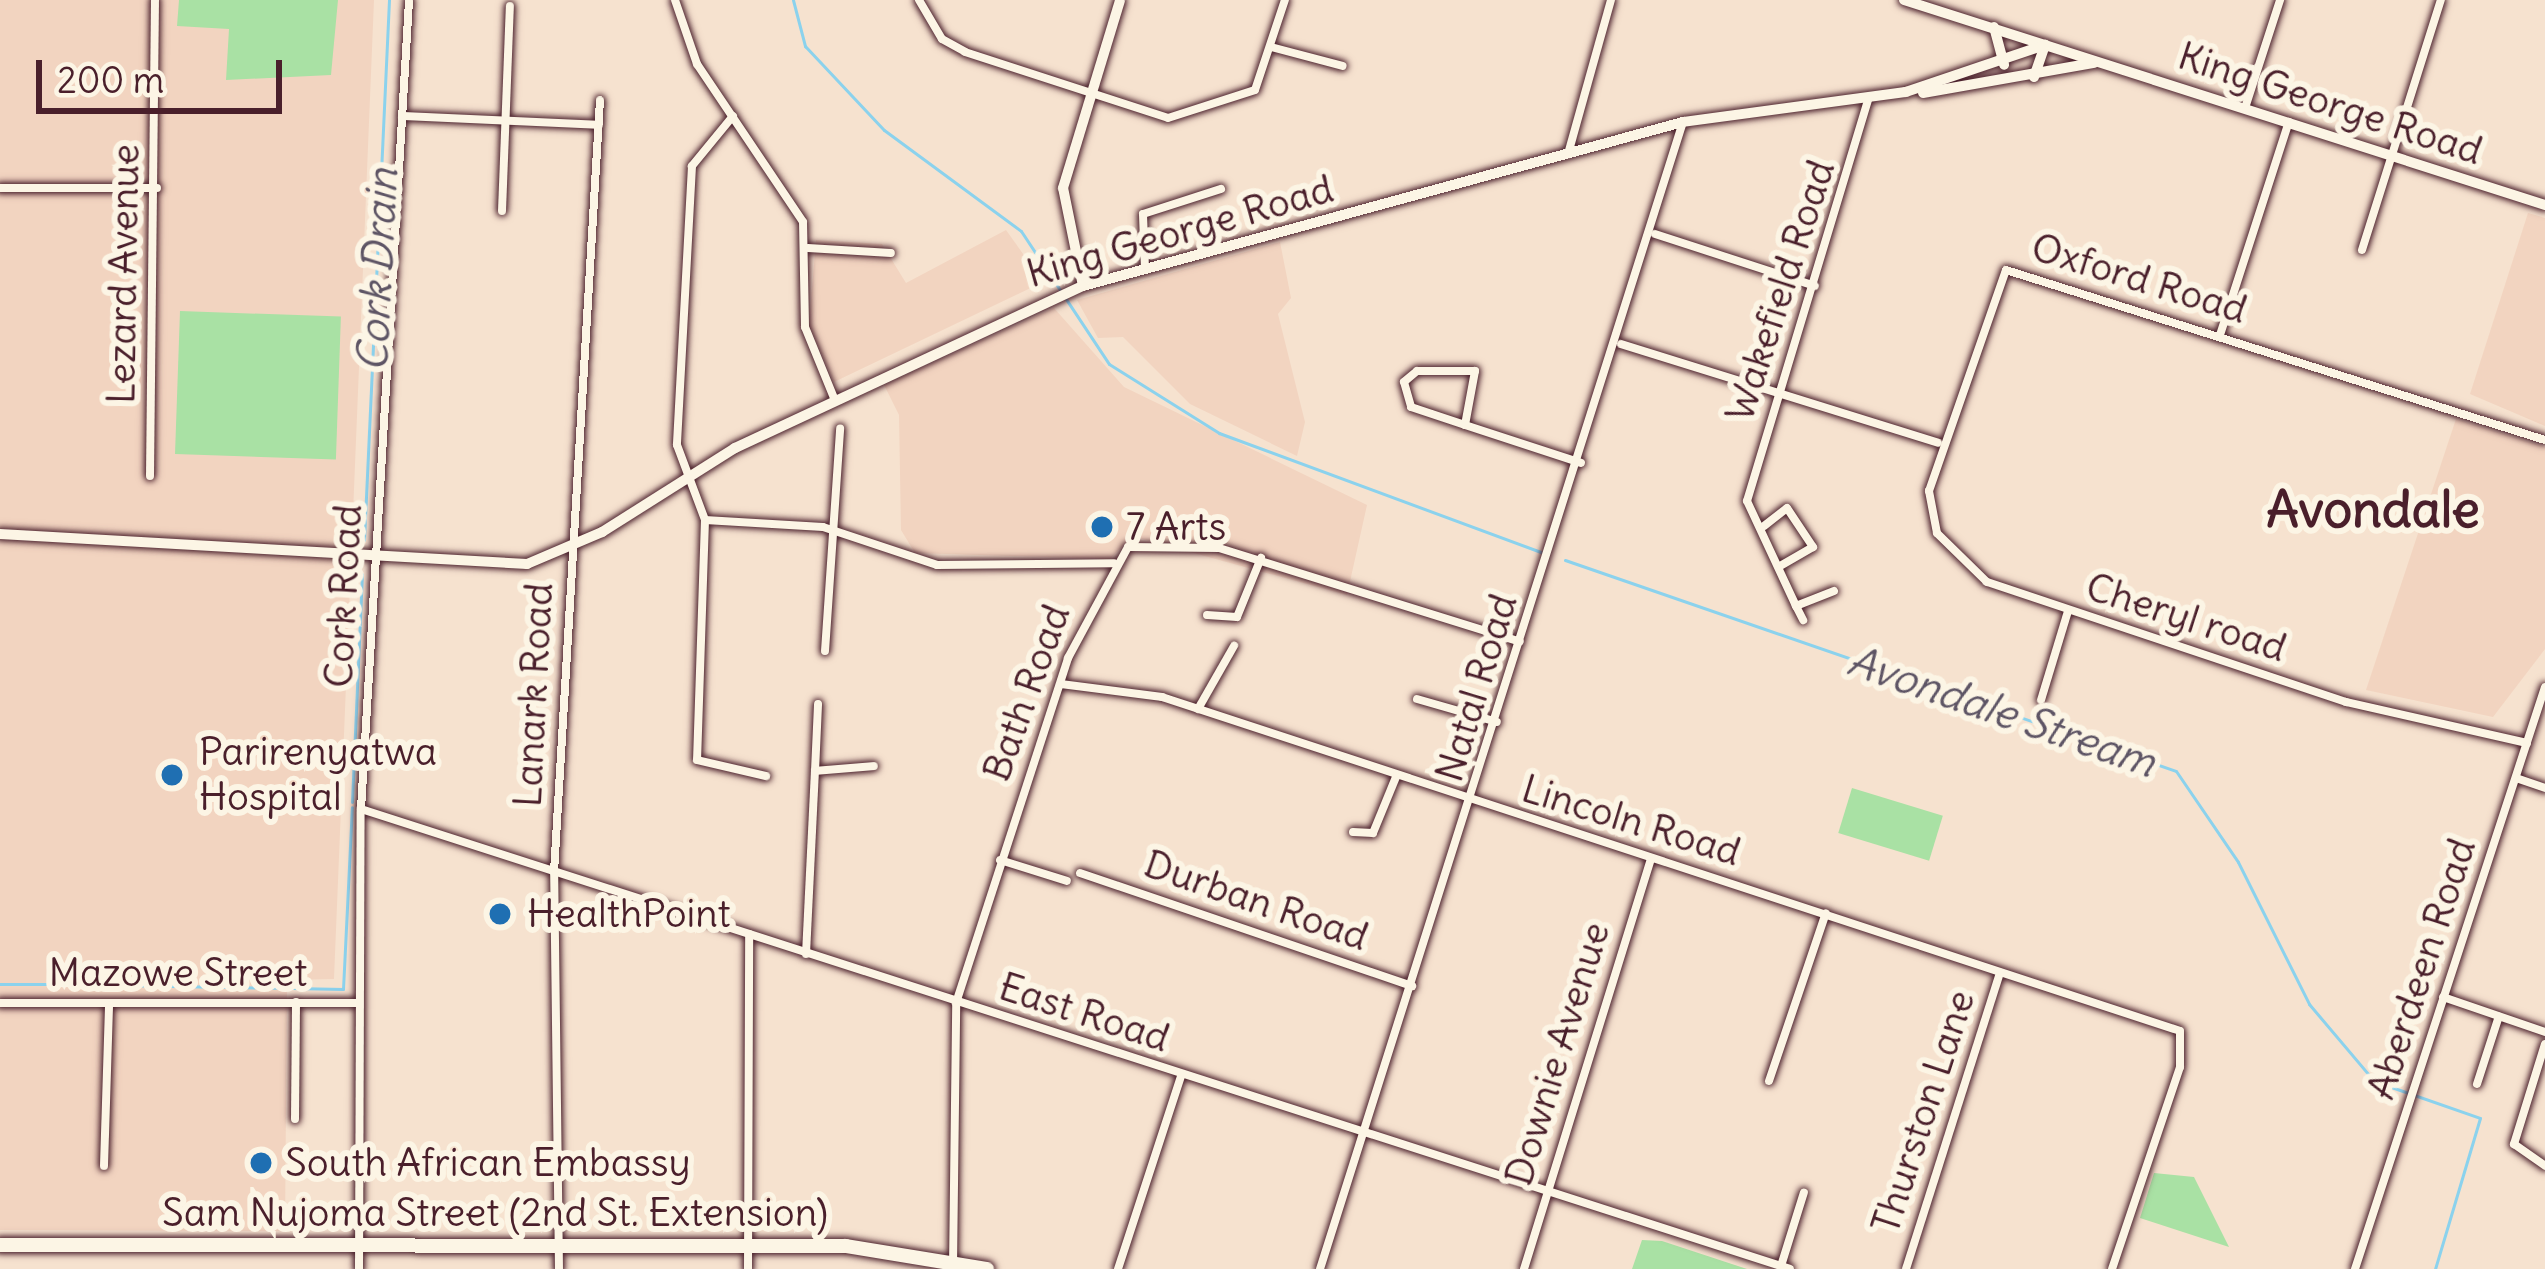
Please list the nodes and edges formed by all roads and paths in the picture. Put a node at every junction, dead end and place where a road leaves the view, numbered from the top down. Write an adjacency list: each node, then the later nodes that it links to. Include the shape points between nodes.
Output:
1 (155, 0): 33 (street, Lezard Avenue)
2 (409, 0): 24 (street, Cork Road)
3 (675, 0): 25 (street, via 688,46)
4 (919, 0): 20 (street, via 951,45)
5 (1120, 0): 20 (main road)
6 (1285, 0): 14 (street)
7 (1611, 0): 30 (street)
8 (1904, 0): 12 (main road, King George Road)
9 (2280, 0): 23 (street)
10 (2441, 0): 31 (street)
11 (510, 6): 26 (street)
12 (1994, 27): 13 (main road, King George Road); 16 (main road)
13 (2045, 45): 15 (main road, King George Road); 16 (main road, King George Road); 18 (main road)
14 (1271, 47): 17 (street); 20 (street, via 1255,90 1237,103 1168,118)
15 (2097, 62): 18 (main road, King George Road); 23 (main road, King George Road)
16 (2005, 65): 19 (main road, King George Road)
17 (1343, 66)
18 (2034, 77): 19 (main road, King George Road)
19 (1906, 92): 21 (main road, King George Road)
20 (1089, 95): 42 (main road, via 1063,188)
21 (1868, 99): 27 (main road, King George Road); 43 (street, Wakefield Road)
22 (601, 100): 29 (street, Lanark Road)
23 (2245, 108): 28 (main road, King George Road)
24 (403, 116): 26 (street); 61 (street, Cork Road)
25 (733, 116): 38 (street, via 803,222); 54 (street, via 692,166 676,433)
26 (505, 121): 29 (street); 36 (street)
27 (1683, 122): 30 (main road, King George Road); 37 (street, Natal Road)
28 (2289, 122): 31 (main road, King George Road); 44 (street)
29 (599, 125): 59 (street, Lanark Road)
30 (1568, 154): 41 (main road, King George Road)
31 (2392, 155): 35 (main road, King George Road); 39 (street)
32 (0, 188): 33 (street)
33 (157, 188): 53 (street, Lezard Avenue)
34 (1222, 189): 41 (street, via 1144,214)
35 (2545, 205)
36 (502, 211)
37 (1655, 233): 43 (street); 45 (street, Natal Road)
38 (808, 248): 40 (street); 47 (street, via 805,327)
39 (2362, 250)
40 (891, 253)
41 (1145, 268): 42 (main road, King George Road)
42 (1083, 286): 47 (main road, King George Road)
43 (1815, 286): 46 (street, Wakefield Road)
44 (2220, 334): 50 (street, Oxford Road); 51 (street, Oxford Road, via 2006,270)
45 (1621, 344): 46 (street); 52 (street, Natal Road)
46 (1779, 393): 51 (street); 56 (street, Wakefield Road, via 1747,501)
47 (834, 398): 54 (main road, King George Road)
48 (1465, 425): 48 (street, via 1405,404 1404,382 1418,371 1475,371); 52 (street)
49 (840, 429): 57 (street)
50 (2545, 440)
51 (1938, 443): 66 (street, Cheryl road, via 1929,491 1944,544 1987,582)
52 (1581, 463): 69 (street, Natal Road)
53 (150, 476)
54 (686, 476): 55 (street); 59 (main road, King George Road)
55 (706, 520): 57 (street); 82 (street, via 697,760)
56 (1764, 526): 63 (street); 63 (street, via 1787,508 1813,547)
57 (834, 530): 62 (street, via 926,564); 71 (street)
58 (0, 534): 61 (main road, King George Road)
59 (573, 547): 61 (main road, King George Road, via 488,567); 91 (street, Lanark Road)
60 (1261, 558): 62 (street, via 1161,540); 67 (street, via 1237,617); 69 (street)
61 (376, 560): 87 (street, Cork Road)
62 (1115, 562): 72 (street, Bath Road)
63 (1780, 566): 65 (street)
64 (1834, 591): 65 (street)
65 (1796, 607): 68 (street)
66 (2068, 611): 75 (street); 79 (street, Cheryl road, via 2346,701)
67 (1207, 615)
68 (1803, 620)
69 (1520, 642): 78 (street, Natal Road)
70 (1234, 646): 77 (street)
71 (825, 651)
72 (1061, 684): 77 (street, Lincoln Road); 90 (street, Bath Road)
73 (2545, 687): 79 (street, Aberdeen Road)
74 (1417, 699): 78 (street)
75 (2041, 700)
76 (818, 704): 81 (street)
77 (1198, 709): 83 (street, Lincoln Road)
78 (1497, 722): 86 (street, Natal Road)
79 (2527, 743): 84 (street, Aberdeen Road)
80 (874, 766): 81 (street)
81 (815, 771): 96 (street)
82 (766, 776)
83 (1396, 777): 86 (street, Lincoln Road); 88 (street, via 1373,833)
84 (2516, 778): 85 (street); 99 (street, Aberdeen Road)
85 (2545, 788)
86 (1473, 804): 89 (street, Lincoln Road); 98 (street, Natal Road)
87 (361, 809): 91 (street, East Road); 102 (street, Cork Road)
88 (1353, 832)
89 (1651, 858): 94 (street, Lincoln Road); 115 (street, Downie Avenue)
90 (1000, 860): 93 (street); 103 (street, Bath Road)
91 (554, 872): 95 (street, East Road); 119 (street, Lanark Road)
92 (1080, 873): 98 (street, Durban Road)
93 (1067, 880)
94 (1826, 913): 97 (street, Lincoln Road); 109 (street)
95 (749, 934): 96 (street, East Road); 120 (street)
96 (806, 954): 103 (street, East Road)
97 (2000, 973): 130 (street, Thurston Lane); 131 (street, Lincoln Road, via 2180,1030 2180,1067)
98 (1412, 986): 112 (street, Natal Road)
99 (2443, 998): 105 (street); 132 (street, Aberdeen Road)
100 (0, 1003): 104 (street, Mazowe Street)
101 (296, 1003): 102 (street, Mazowe Street); 104 (street, Mazowe Street); 111 (street)
102 (357, 1003): 118 (street, Cork Road)
103 (956, 1003): 108 (street, East Road); 121 (street, Bath Road)
104 (109, 1005): 113 (street)
105 (2499, 1016): 106 (street); 110 (street)
106 (2545, 1032)
107 (2545, 1044): 114 (street, via 2516,1153)
108 (1181, 1076): 112 (street, East Road); 127 (street)
109 (1769, 1081)
110 (2477, 1084)
111 (295, 1119)
112 (1361, 1130): 115 (street, East Road); 128 (street, Natal Road)
113 (104, 1166)
114 (2545, 1166)
115 (1547, 1189): 122 (street, East Road); 129 (street, Downie Avenue)
116 (1804, 1192): 122 (street)
117 (0, 1245): 118 (highway, Sam Nujoma Street (2nd St. Extension))
118 (360, 1245): 119 (highway, Sam Nujoma Street (2nd St. Extension)); 123 (street, Cork Road)
119 (560, 1246): 120 (highway, Sam Nujoma Street (2nd St. Extension)); 124 (street, Lanark Road)
120 (750, 1246): 121 (highway, Sam Nujoma Street (2nd St. Extension)); 125 (street)
121 (952, 1262): 126 (highway, Sam Nujoma Street (2nd St. Extension))
122 (1786, 1268)
123 (359, 1269)
124 (559, 1269)
125 (748, 1269)
126 (987, 1269)
127 (1118, 1269)
128 (1320, 1269)
129 (1524, 1269)
130 (1906, 1269)
131 (2112, 1269)
132 (2356, 1269)

